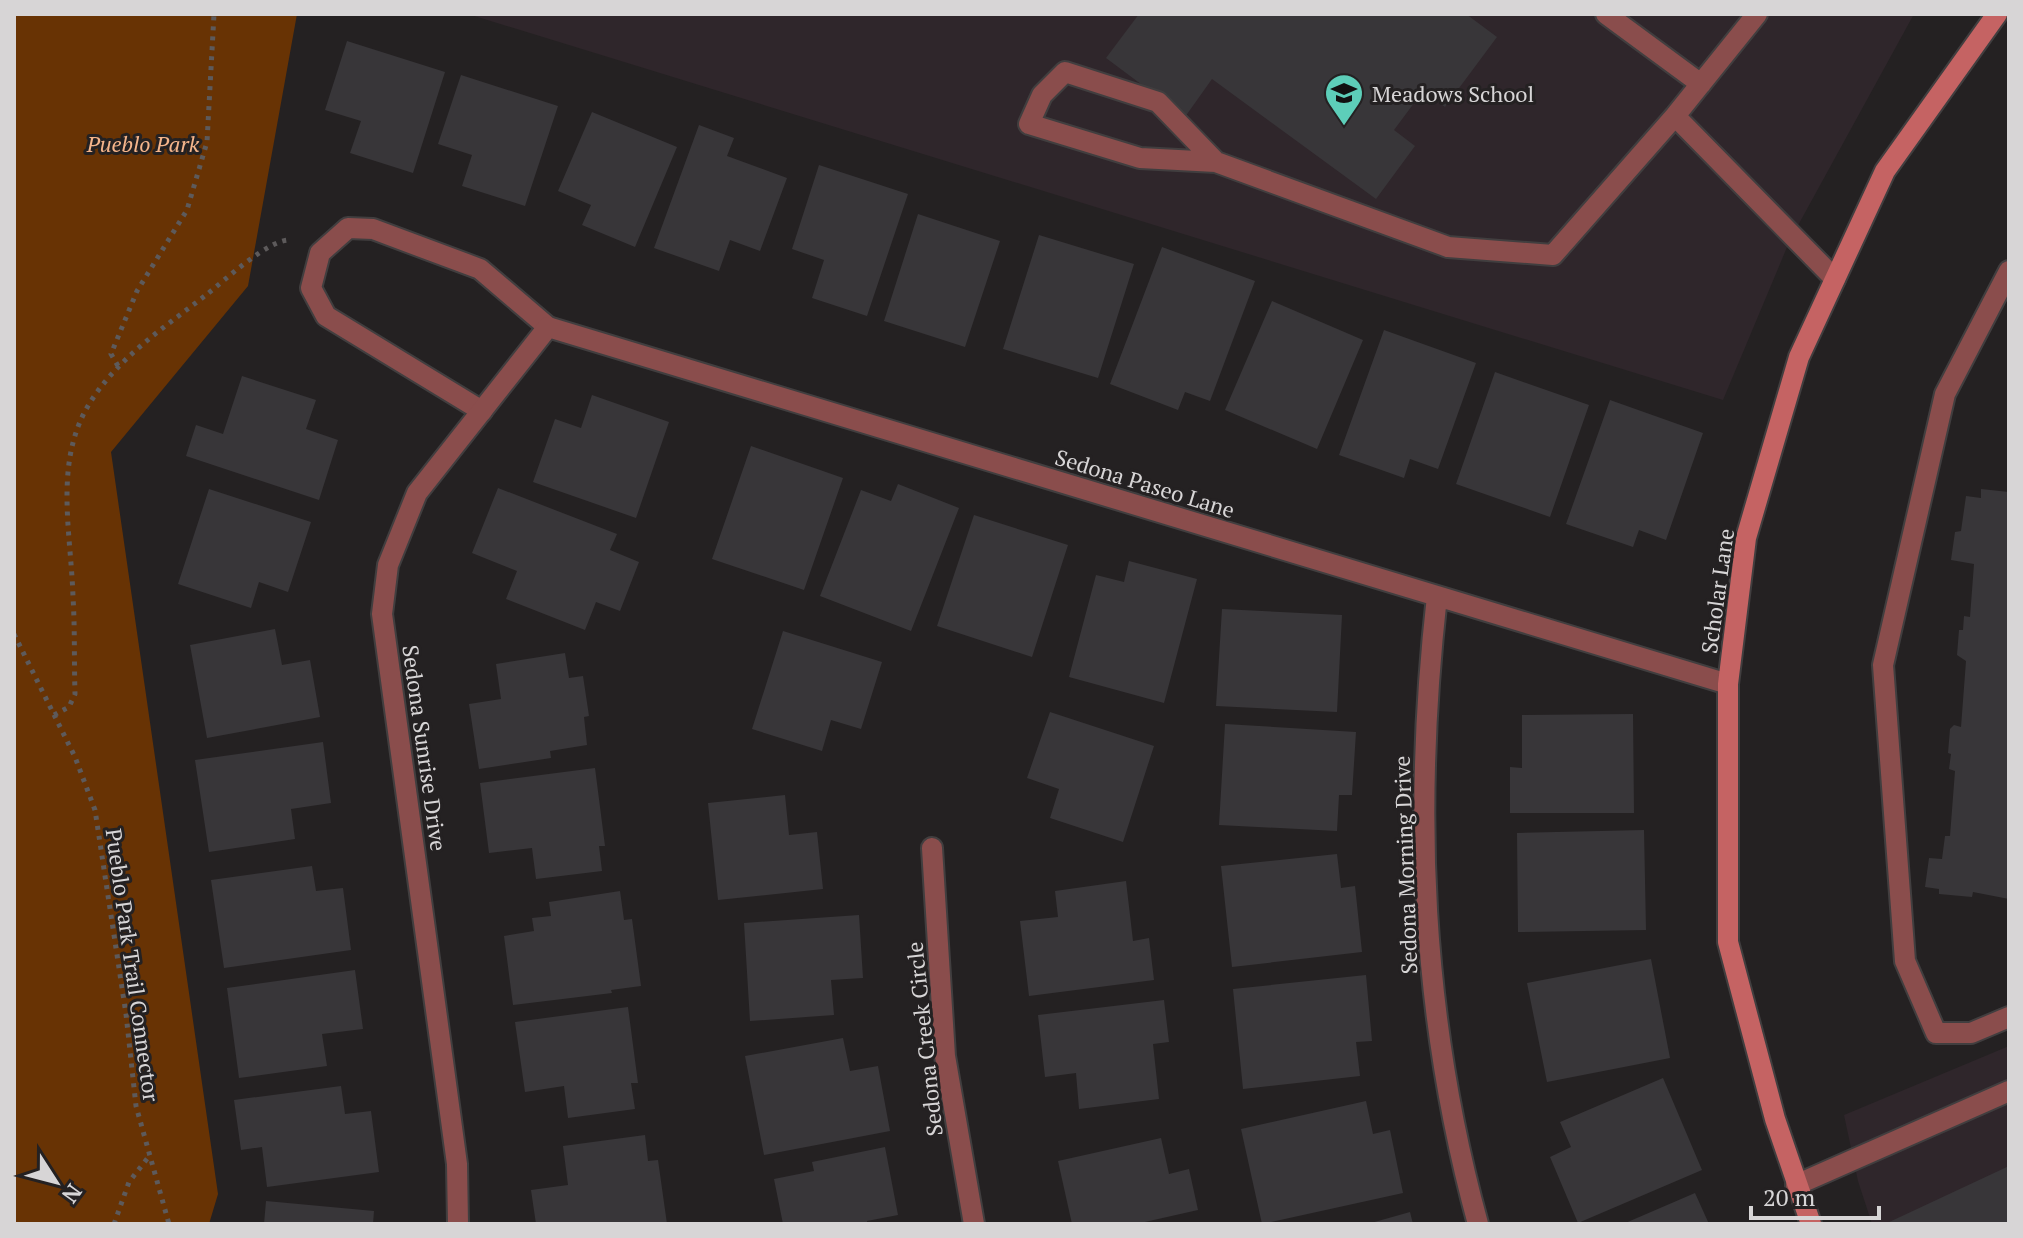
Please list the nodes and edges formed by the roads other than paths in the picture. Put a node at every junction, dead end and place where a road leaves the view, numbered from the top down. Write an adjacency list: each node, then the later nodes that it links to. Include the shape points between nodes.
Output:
1 (1606, 14): 4 (street)
2 (1757, 14): 4 (street)
3 (1997, 14): 8 (street, Scholar Lane, via 1885,171)
4 (1701, 84): 5 (street)
5 (1675, 116): 6 (street, via 1553,255 1448,247); 8 (street)
6 (1216, 162): 6 (street, via 1140,158 1029,124 1042,95 1065,72 1158,102)
7 (2009, 271): 14 (street, via 1945,394 1883,665 1905,961 1936,1033 1971,1033)
8 (1835, 279): 12 (street, Scholar Lane, via 1799,357 1746,538)
9 (548, 327): 10 (street, Sedona Sunrise Drive); 10 (street, via 480,269 373,229 348,228 320,253 311,288 326,316); 11 (street, Sedona Paseo Lane)
10 (482, 411): 17 (street, Sedona Sunrise Drive, via 417,493 388,565 382,614 457,1164)
11 (1437, 596): 12 (street, Sedona Paseo Lane); 19 (street, Sedona Morning Drive, via 1425,705 1422,814 1428,954 1464,1172)
12 (1728, 684): 16 (street, Scholar Lane, via 1728,942)
13 (932, 848): 18 (street, Sedona Creek Circle, via 945,1056)
14 (2009, 1017)
15 (2009, 1091): 16 (street)
16 (1796, 1185): 20 (street, Scholar Lane)
17 (458, 1224)
18 (974, 1224)
19 (1478, 1224)
20 (1811, 1224)

